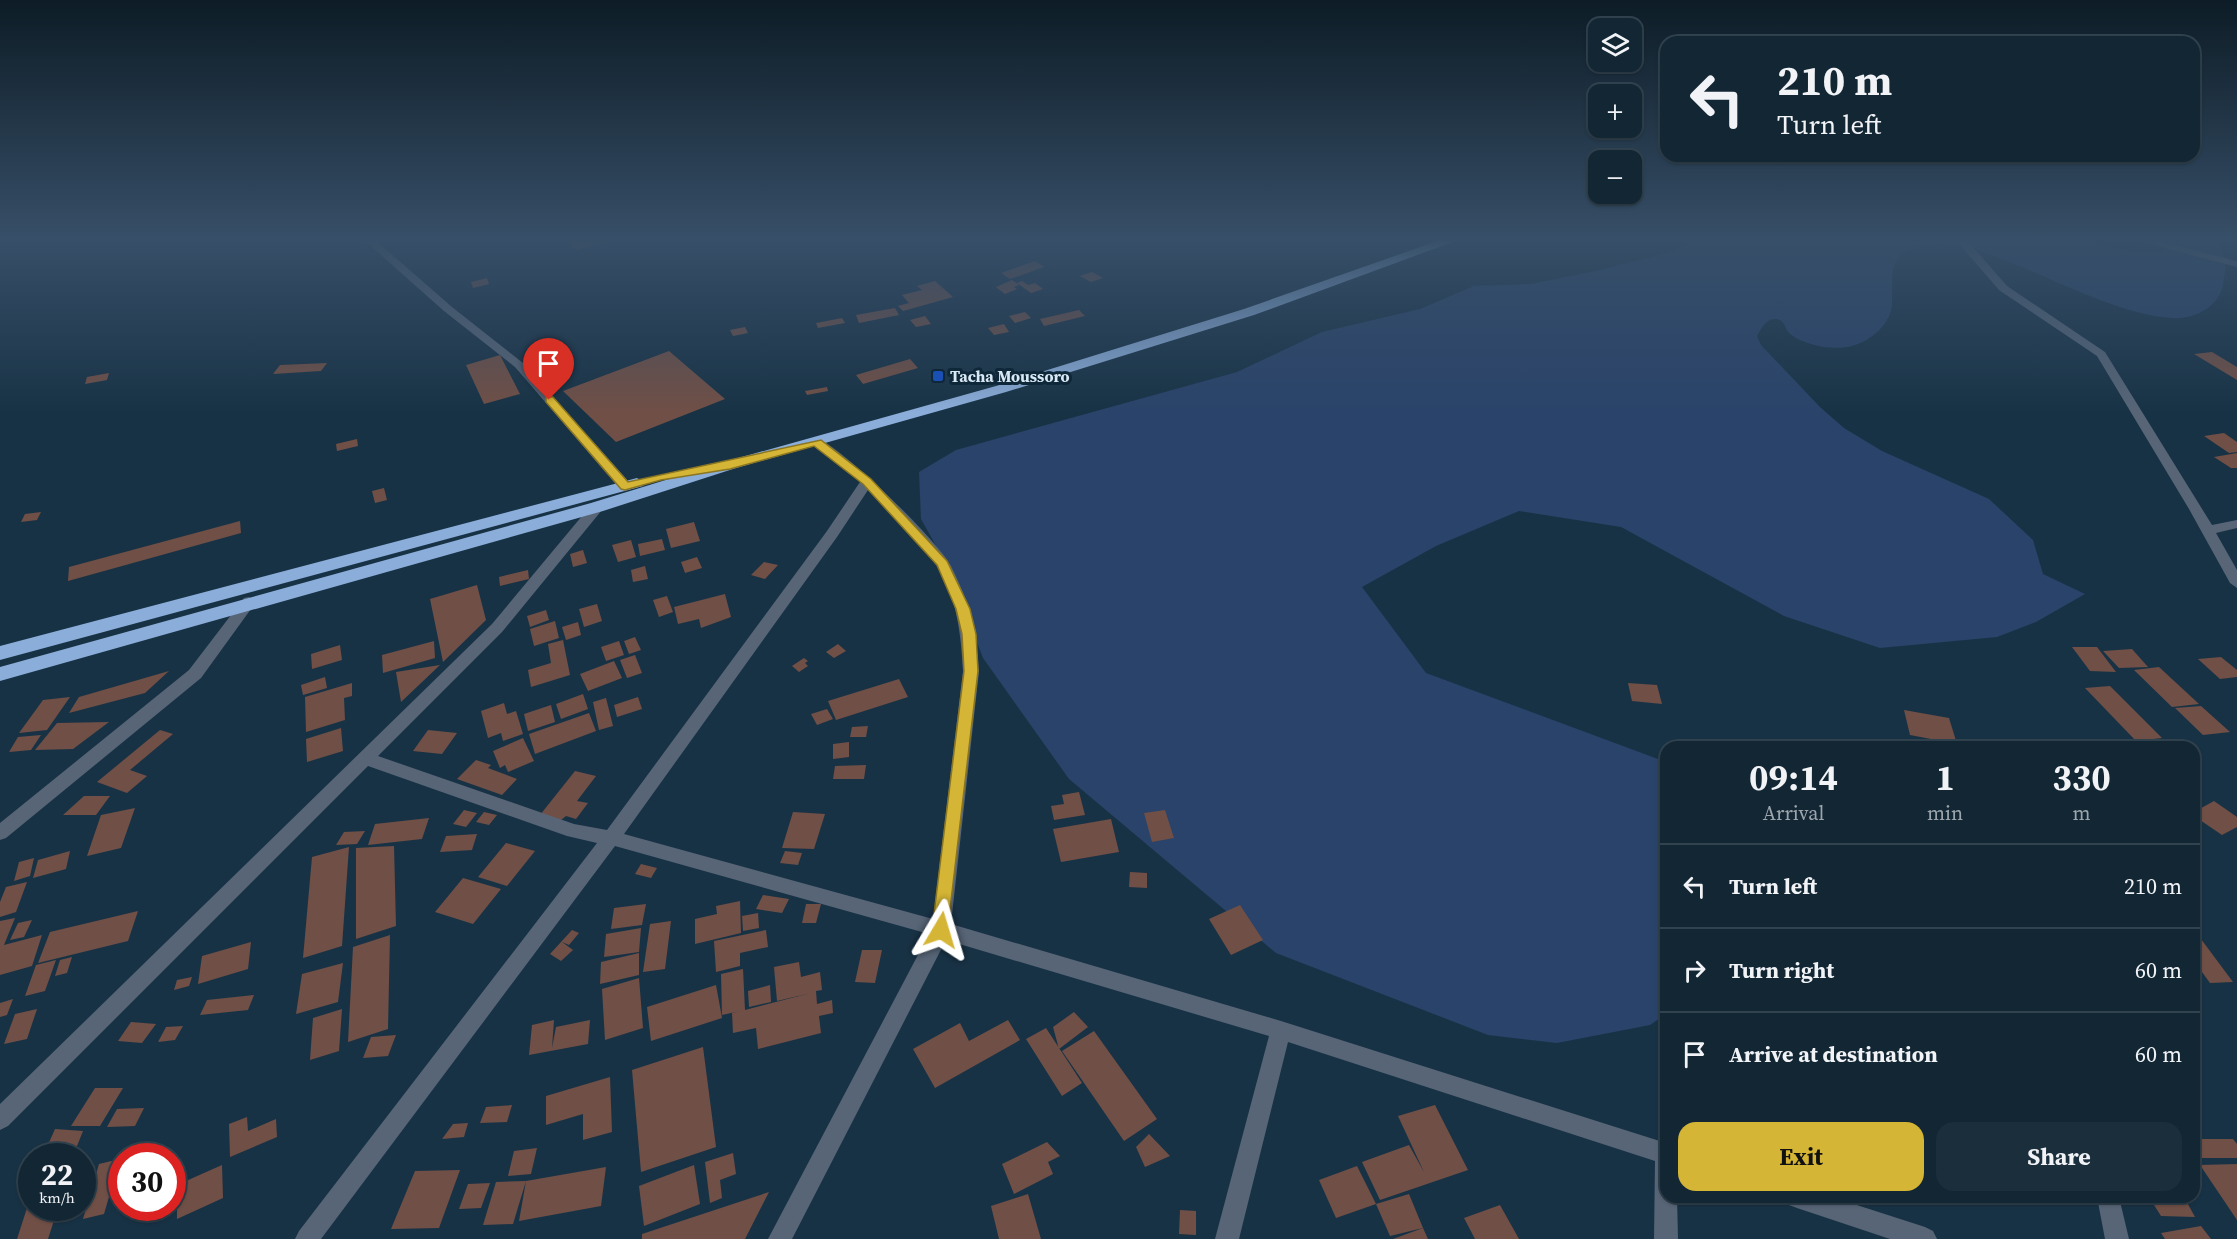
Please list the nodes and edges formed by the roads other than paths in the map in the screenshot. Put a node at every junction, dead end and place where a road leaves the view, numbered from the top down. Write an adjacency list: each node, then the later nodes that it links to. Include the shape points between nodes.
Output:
1 (434, 297): 7 (street, via 519,365)
2 (1292, 297): 4 (highway)
3 (2015, 297): 10 (street, via 2101,354)
4 (816, 442): 5 (highway); 6 (street)
5 (730, 465): 7 (highway); 8 (highway)
6 (867, 482): 19 (street); 20 (street, via 943,564 963,609 969,634 971,671)
7 (625, 486): 13 (highway)
8 (597, 507): 12 (highway); 17 (street, via 497,628)
9 (2237, 524): 10 (street)
10 (2209, 530): 11 (street)
11 (2237, 583)
12 (249, 602): 16 (highway); 18 (street, via 188,680)
13 (67, 634): 14 (highway); 15 (highway)
14 (0, 644)
15 (0, 653)
16 (0, 674)
17 (366, 758): 19 (street, via 573,831); 22 (street)
18 (0, 834)
19 (611, 838): 20 (street); 27 (street)
20 (941, 930): 21 (street); 28 (street)
21 (1281, 1030): 23 (street); 29 (street)
22 (0, 1119)
23 (1660, 1152)
24 (1666, 1203): 30 (street)
25 (1815, 1203): 31 (street)
26 (2109, 1203): 32 (street)
27 (307, 1239)
28 (780, 1239)
29 (1227, 1239)
30 (1666, 1239)
31 (1925, 1239)
32 (2117, 1239)

